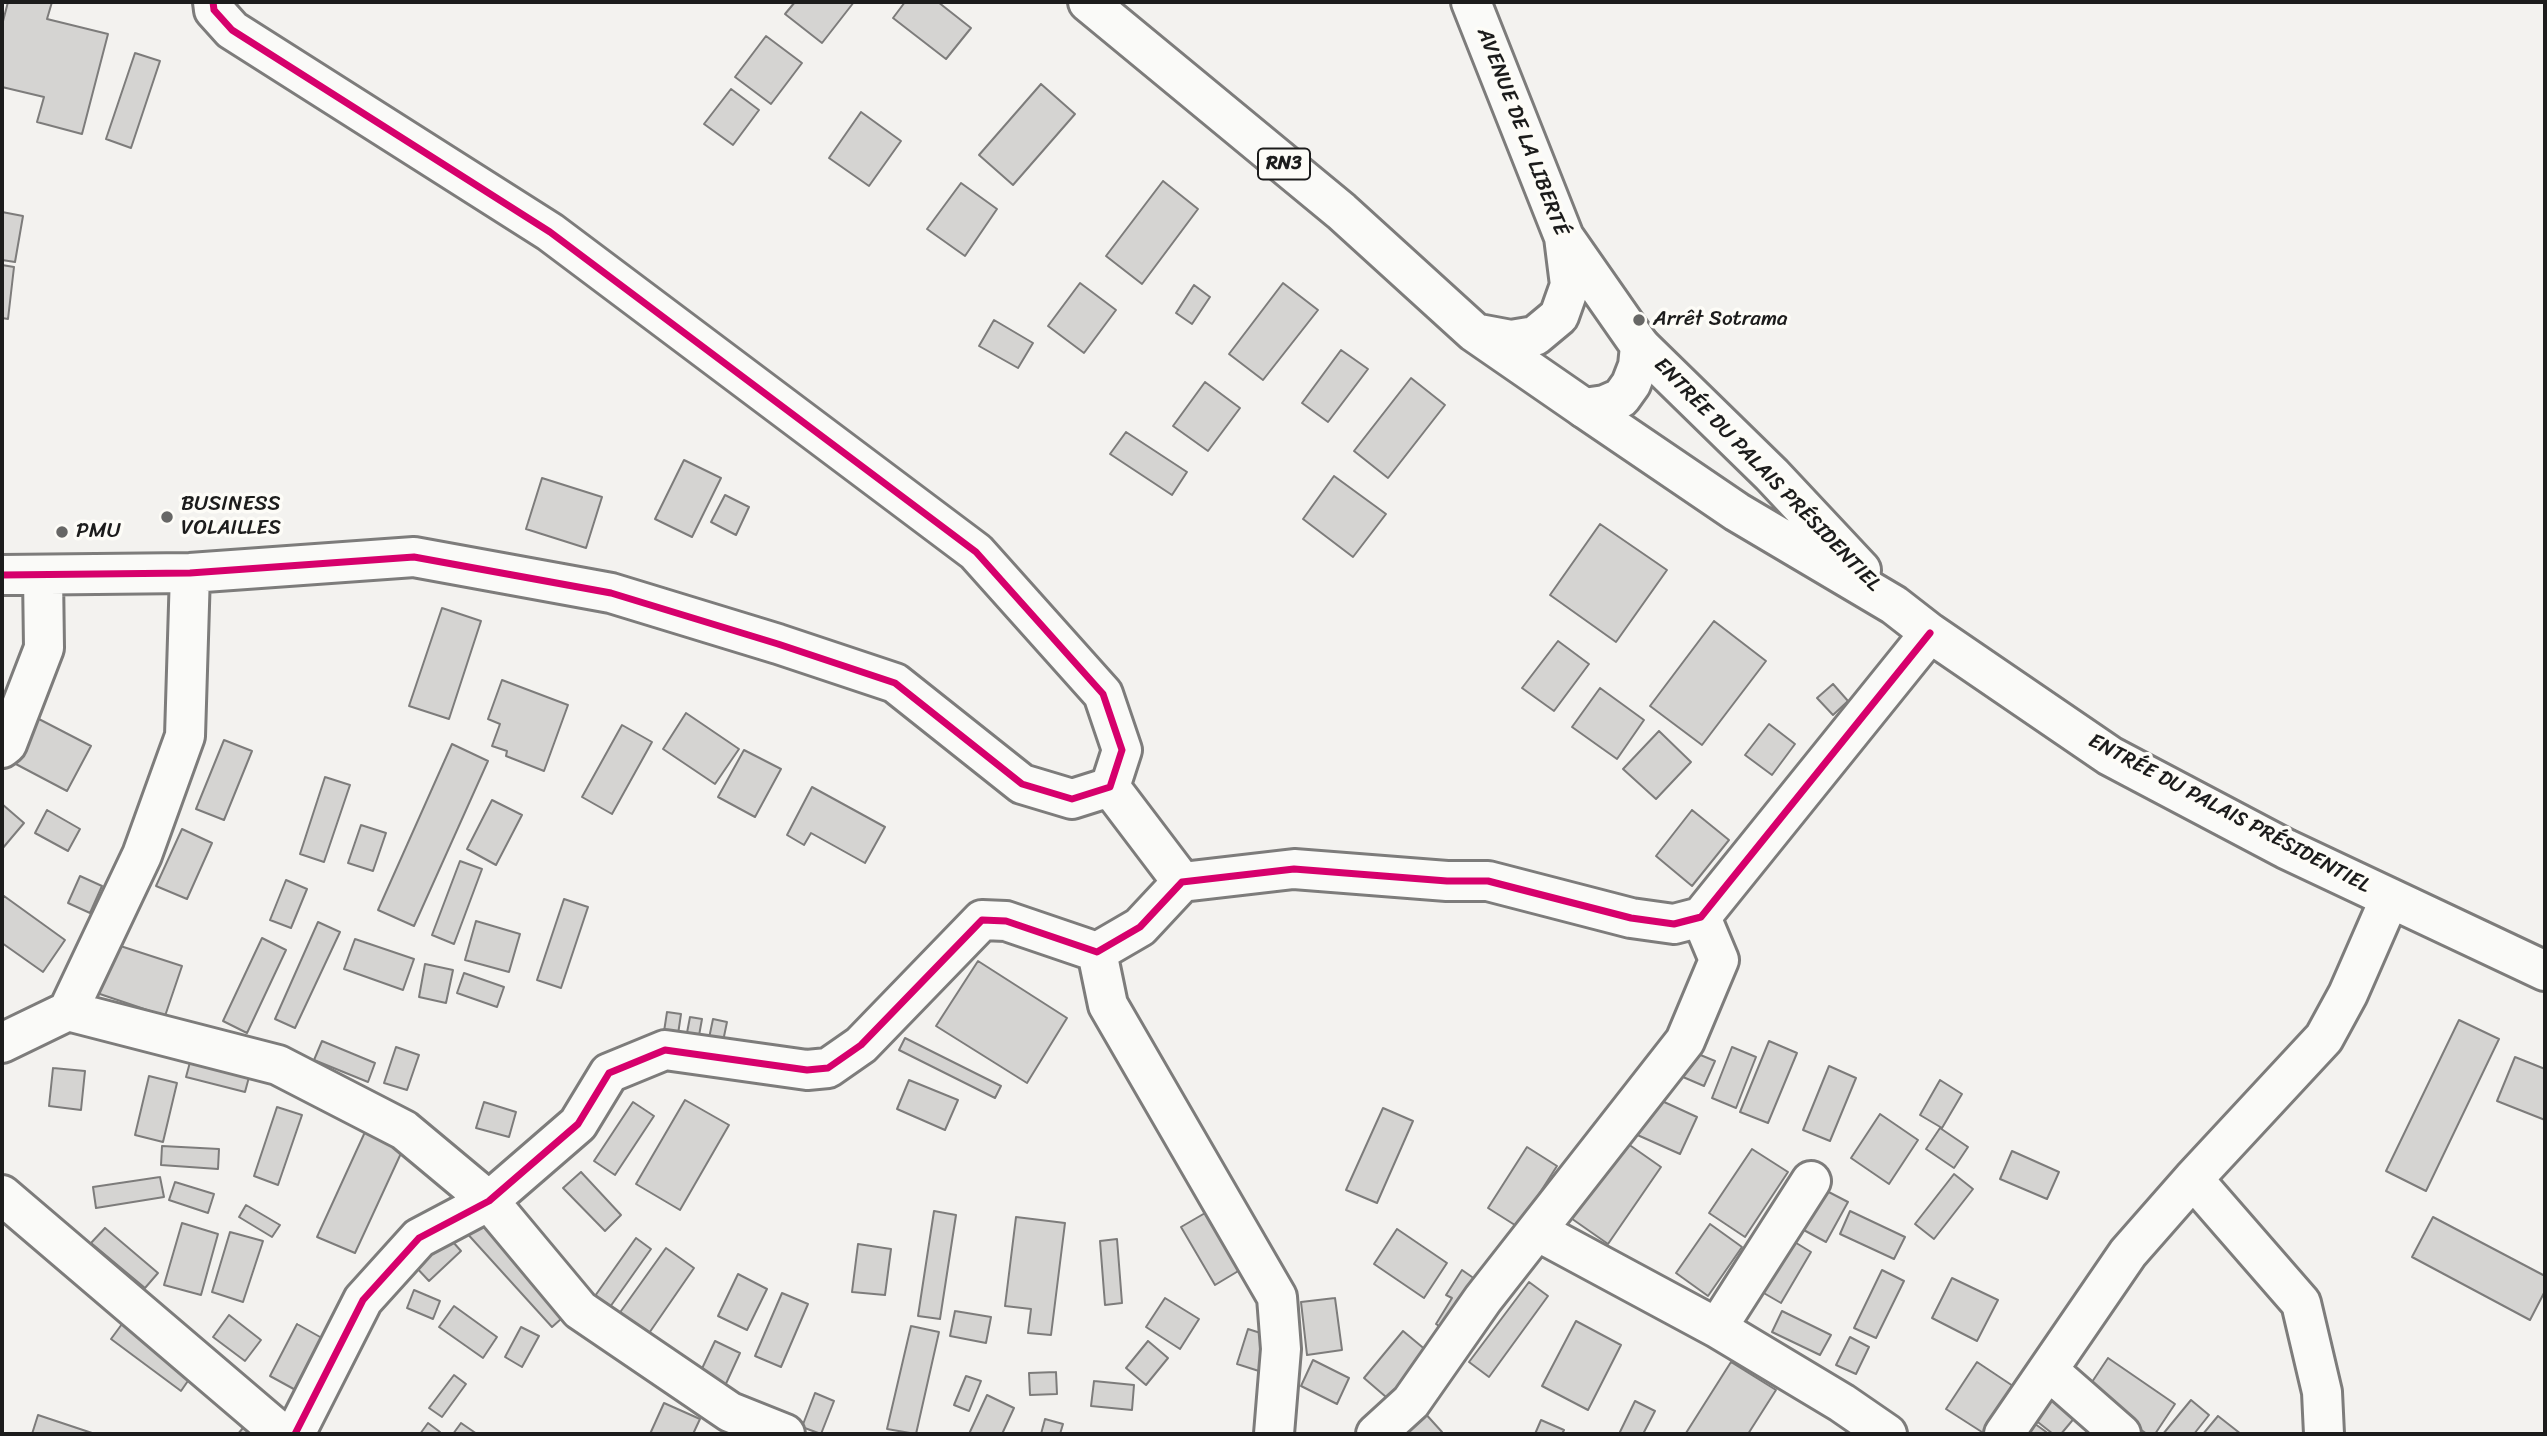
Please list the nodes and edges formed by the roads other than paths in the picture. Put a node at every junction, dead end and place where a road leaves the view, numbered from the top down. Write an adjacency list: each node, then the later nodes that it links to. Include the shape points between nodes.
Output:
1 (213, 2): 14 (main road, via 214,10 232,30 550,232 976,552 1103,694 1122,750)
2 (1088, 2): 5 (main road, RN3, via 1340,211)
3 (1471, 2): 4 (main road, AVENUE DE LA LIBERTÉ / RN3)
4 (1564, 237): 5 (main road, AVENUE DE LA LIBERTÉ / RN3, via 1570,285 1559,316 1535,337 1511,340); 6 (main road, RN3)
5 (1474, 332): 7 (main road, RN3)
6 (1640, 345): 7 (main road, via 1638,366 1620,398); 11 (main road, ENTRÉE DU PALAIS PRÉSIDENTIEL, via 1772,475)
7 (1584, 408): 11 (main road, ENTRÉE DU PALAIS PRÉSIDENTIEL, via 1737,512)
8 (190, 573): 10 (main road); 14 (main road, via 414,557 611,593 895,683 1022,784 1072,799); 20 (main road, via 186,736 142,855)
9 (2, 575): 10 (main road)
10 (43, 575): 13 (main road, via 44,648)
11 (1894, 605): 12 (main road, ENTRÉE DU PALAIS PRÉSIDENTIEL)
12 (1930, 633): 16 (main road, ENTRÉE DU PALAIS PRÉSIDENTIEL, via 2109,756); 17 (main road)
13 (2, 748)
14 (1110, 787): 15 (main road)
15 (1182, 882): 17 (main road, via 1294,869 1488,881 1631,918 1674,924); 18 (main road, via 1140,927)
16 (2390, 898): 19 (main road, ENTRÉE DU PALAIS PRÉSIDENTIEL); 22 (main road, via 2325,1038)
17 (1701, 917): 26 (main road, via 1719,960 1685,1041)
18 (1097, 952): 25 (main road, via 1006,921 982,920 860,1045 828,1068 807,1070 665,1050 609,1073 578,1124); 32 (main road, via 1108,1004 1277,1297 1281,1349)
19 (2545, 971)
20 (68, 1011): 21 (main road); 25 (main road, via 278,1065 404,1130)
21 (2, 1043)
22 (2193, 1178): 28 (main road, via 2128,1254); 37 (main road, via 2301,1303 2322,1392)
23 (1811, 1181): 27 (main road)
24 (2, 1195): 29 (main road)
25 (489, 1201): 30 (main road, via 419,1238 363,1300); 31 (main road, via 580,1310 730,1412)
26 (1536, 1231): 27 (main road); 33 (main road, via 1411,1402)
27 (1717, 1328): 34 (main road)
28 (2048, 1370): 35 (main road); 36 (main road)
29 (282, 1434)
30 (295, 1434)
31 (785, 1434)
32 (1274, 1434)
33 (1376, 1434)
34 (1887, 1434)
35 (2004, 1434)
36 (2121, 1434)
37 (2324, 1434)

